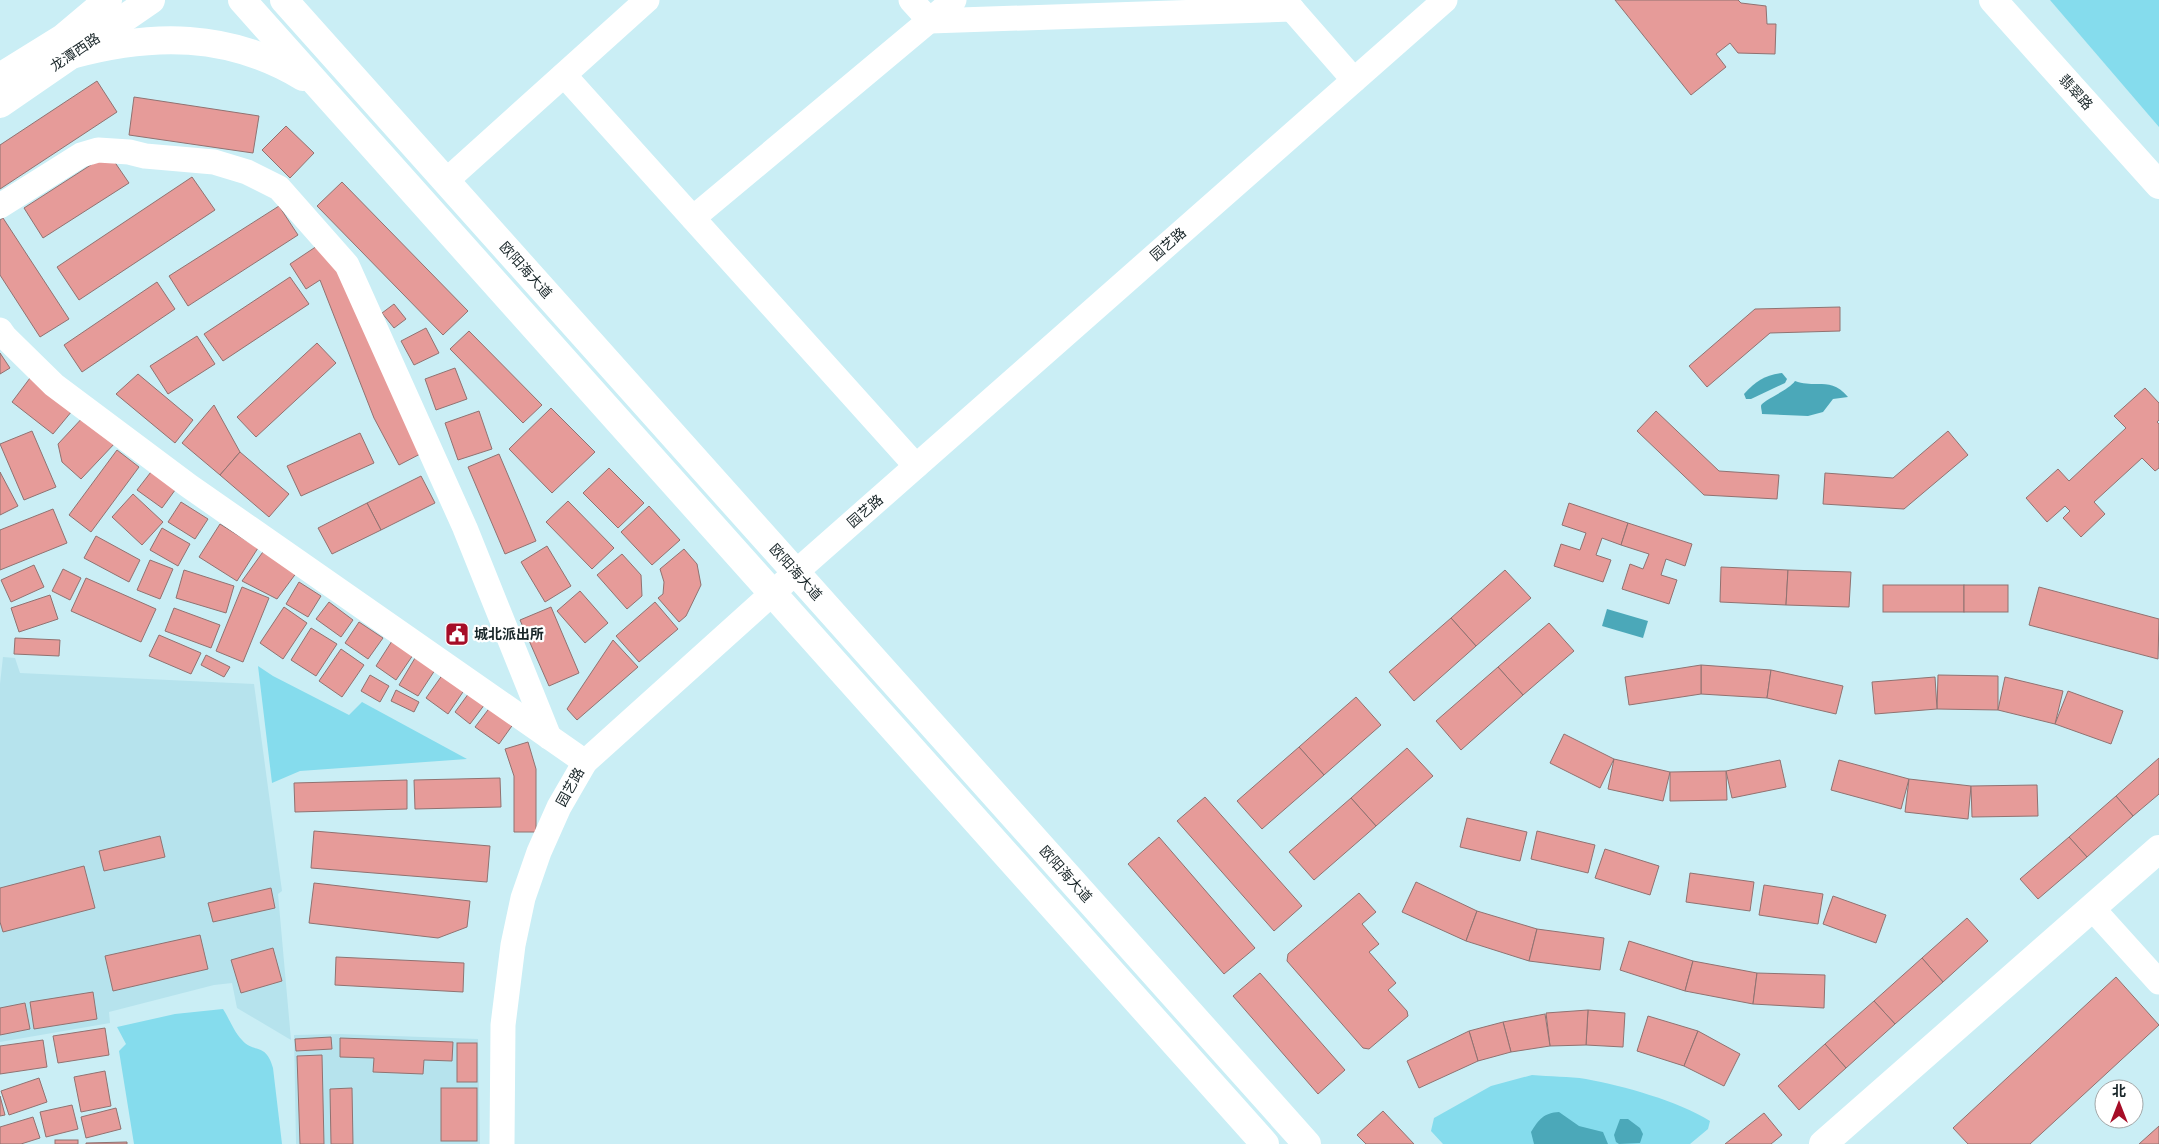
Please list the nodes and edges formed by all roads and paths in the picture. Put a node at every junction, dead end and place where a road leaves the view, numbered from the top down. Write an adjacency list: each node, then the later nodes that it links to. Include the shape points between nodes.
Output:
1 (108, 0): 16 (main road, 龙潭西路, via 63,38)
2 (151, 0): 13 (main road, 龙潭西路)
3 (242, 0): 18 (main road)
4 (284, 0): 14 (main road, 欧阳海大道)
5 (309, 0): 14 (main road, via 320,27)
6 (647, 0): 15 (street)
7 (911, 0): 12 (street)
8 (954, 0): 12 (street)
9 (1445, 0): 17 (street, 园艺路)
10 (1993, 0): 21 (main road, 翡翠路)
11 (1288, 5): 12 (street); 17 (street)
12 (930, 20): 23 (street)
13 (71, 55): 18 (main road, via 110,44 190,40 245,51 296,72); 19 (main road, 龙潭西路)
14 (344, 67): 20 (main road, 欧阳海大道)
15 (564, 75): 20 (street); 23 (street)
16 (0, 77)
17 (1354, 80): 25 (street, 园艺路)
18 (320, 87): 27 (main road)
19 (0, 104)
20 (446, 181): 26 (main road, 欧阳海大道)
21 (2159, 185)
22 (0, 206): 28 (street, via 81,155 98,150 214,162 247,172 279,188 347,264 465,528)
23 (693, 218): 25 (street)
24 (0, 330): 28 (street, via 54,386 189,486)
25 (916, 466): 26 (street, 园艺路)
26 (796, 572): 27 (street, 园艺路); 35 (main road, 欧阳海大道)
27 (773, 593): 29 (street, 园艺路); 34 (main road)
28 (549, 737): 29 (street)
29 (584, 762): 33 (street, 园艺路, via 539,852 523,898 513,945 503,1025)
30 (2159, 849): 31 (main road)
31 (2092, 908): 32 (street); 36 (main road)
32 (2159, 982)
33 (502, 1144)
34 (1265, 1144)
35 (1307, 1144)
36 (1823, 1144)

